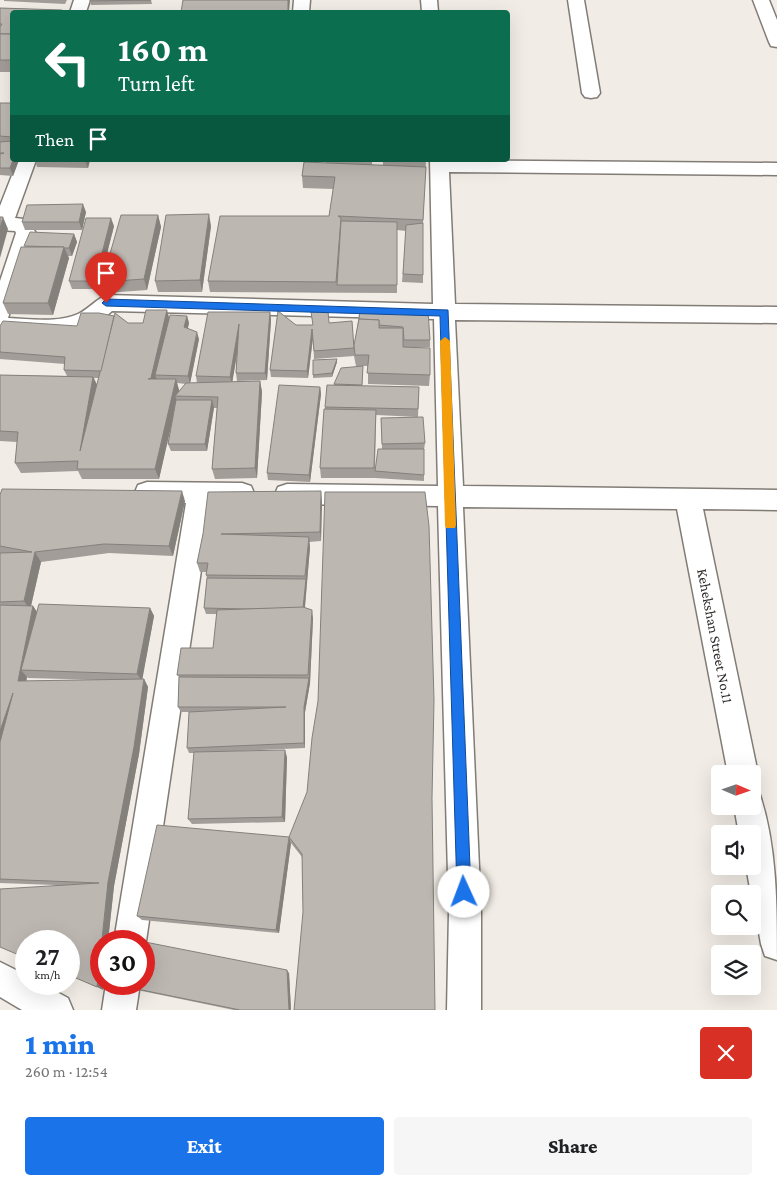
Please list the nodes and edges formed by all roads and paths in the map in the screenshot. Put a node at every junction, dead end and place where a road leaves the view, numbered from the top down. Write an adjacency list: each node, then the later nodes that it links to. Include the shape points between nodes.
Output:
1 (576, 0): 4 (street)
2 (761, 0): 3 (street)
3 (777, 42)
4 (591, 93)
5 (26, 162): 9 (street, via 4,224 26,225 26,233)
6 (440, 163): 7 (street); 8 (street)
7 (777, 168)
8 (445, 312): 10 (street); 11 (street, via 106,303 99,312 69,325); 14 (street)
9 (0, 314)
10 (777, 315)
11 (0, 326)
12 (124, 492): 13 (street)
13 (200, 493): 14 (street); 19 (street)
14 (449, 495): 15 (street); 25 (street, via 465,912)
15 (688, 499): 16 (street); 17 (street, Kehekshan Street No.11)
16 (777, 500)
17 (741, 765)
18 (751, 815): 20 (street)
19 (132, 930)
20 (777, 944)
21 (0, 979): 23 (street)
22 (121, 995): 24 (street)
23 (56, 1010)
24 (119, 1010)
25 (464, 1010)

